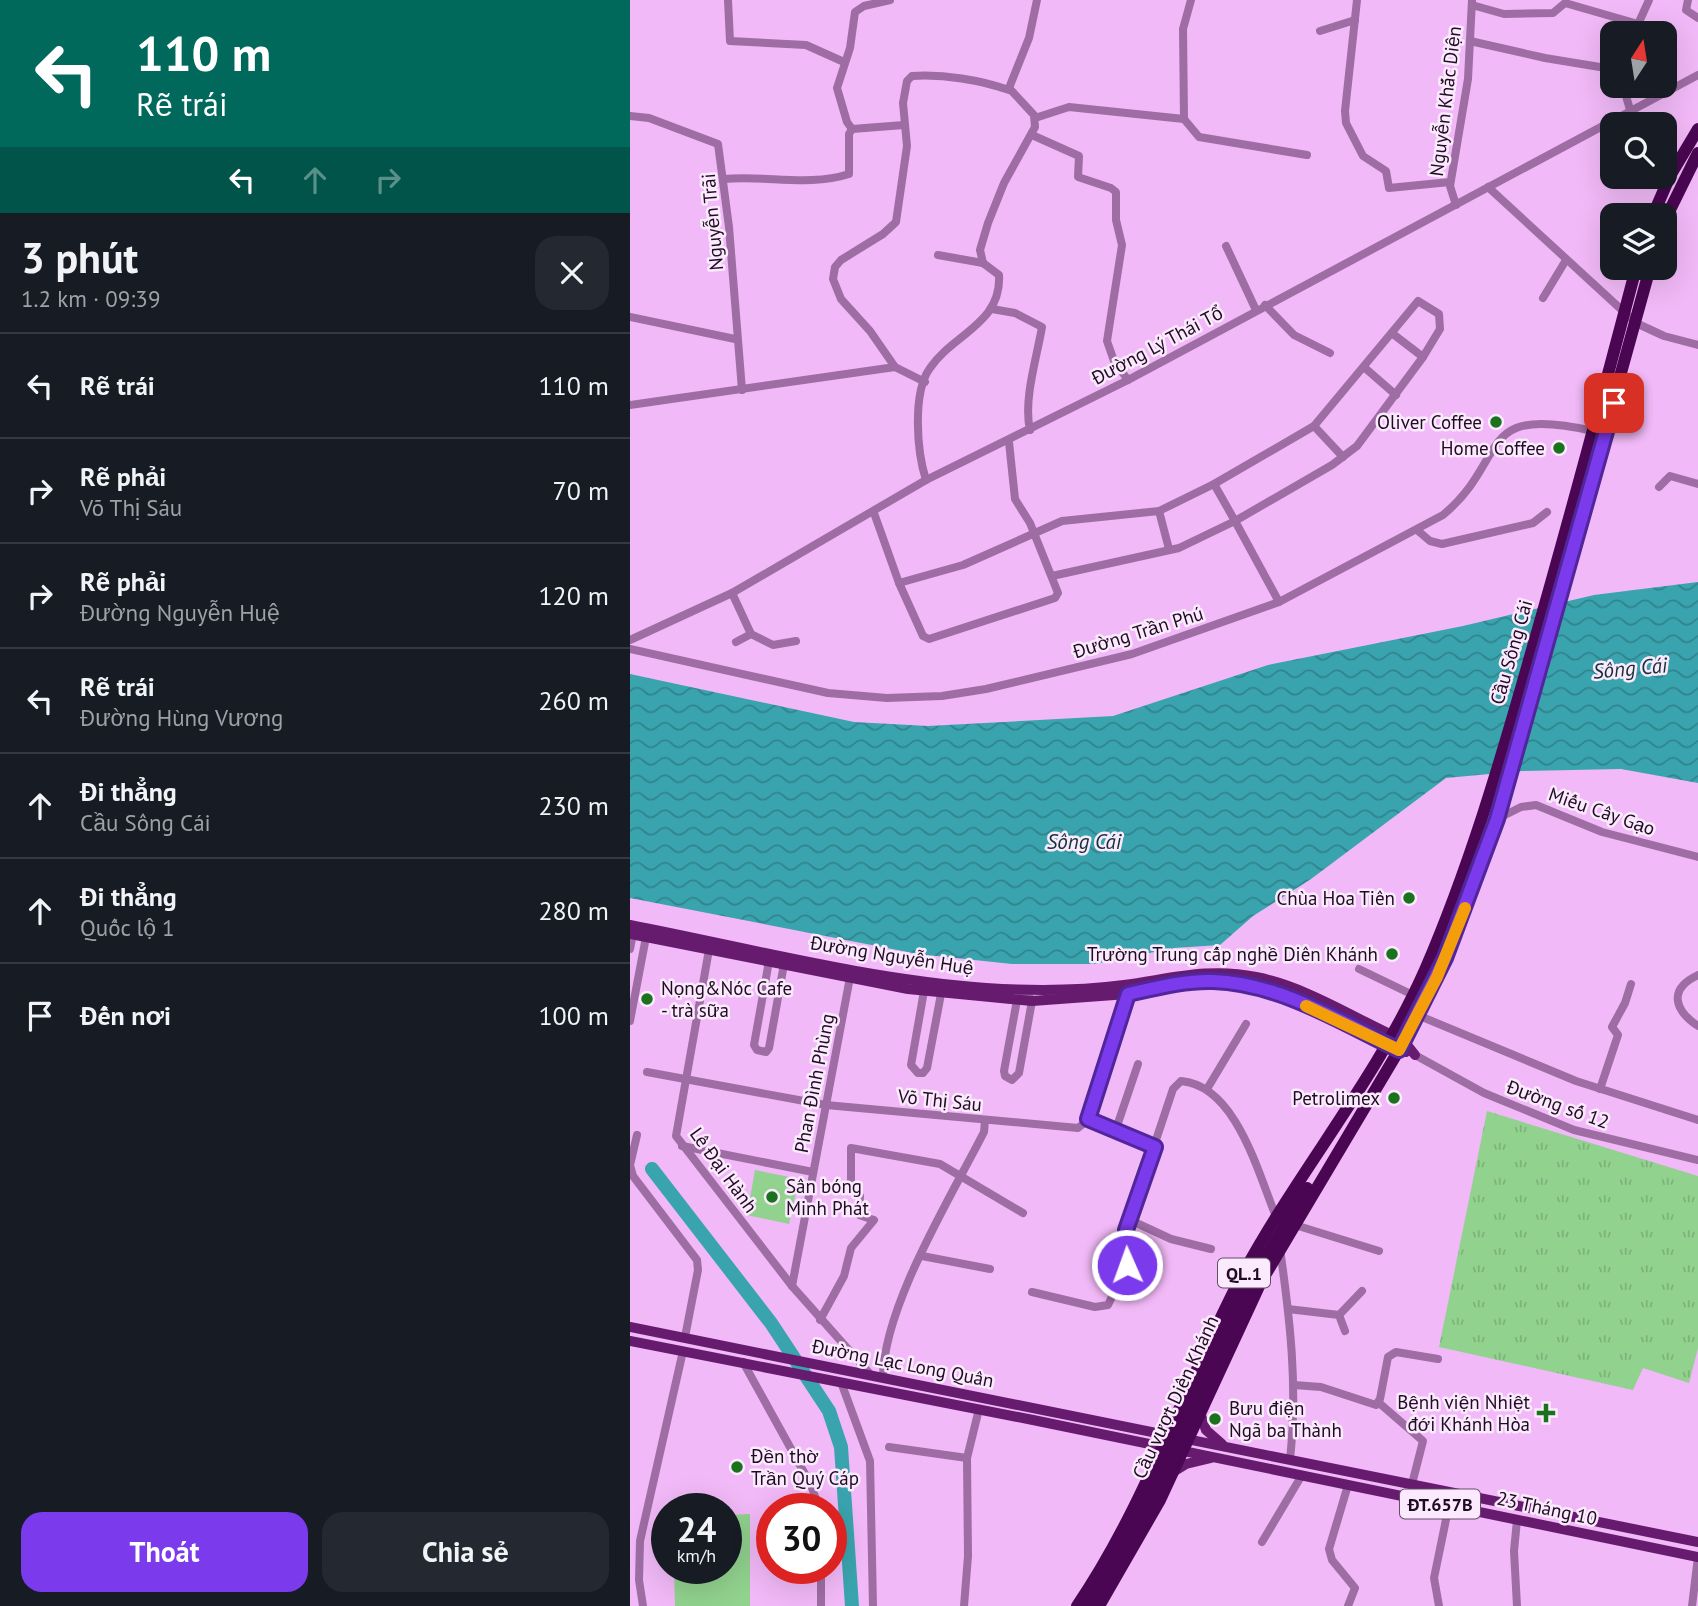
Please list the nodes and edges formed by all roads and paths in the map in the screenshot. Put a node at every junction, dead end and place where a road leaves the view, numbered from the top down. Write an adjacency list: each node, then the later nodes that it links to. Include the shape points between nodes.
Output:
1 (728, 0): 15 (street, via 730,41 806,45)
2 (890, 0): 15 (street, via 855,12)
3 (1037, 0): 18 (street, via 1029,38)
4 (1191, 0): 22 (street, via 1183,29)
5 (1357, 0): 10 (street)
6 (1649, 0): 12 (street)
7 (1688, 0): 9 (street, via 1686,10)
8 (1472, 3): 11 (street, via 1504,14 1550,13 1565,3); 14 (street, Nguyễn Khắc Diện)
9 (1698, 18)
10 (1355, 20): 13 (street); 31 (street, via 1345,120 1363,156 1386,172 1389,188)
11 (1628, 21)
12 (1639, 21)
13 (1320, 31)
14 (1470, 41): 16 (street); 31 (street, Nguyễn Khắc Diện)
15 (844, 62): 24 (street, via 837,95)
16 (1600, 67)
17 (1698, 75): 19 (street, Đường Lý Thái Tổ)
18 (1009, 90): 21 (street); 23 (street, via 988,83 912,76 905,89)
19 (1633, 112)
20 (630, 116): 30 (street, Nguyễn Trãi, via 649,118 718,144)
21 (1035, 118): 22 (street, via 1069,107); 27 (street)
22 (1184, 119): 29 (street, via 1199,137)
23 (904, 125): 24 (street); 54 (street, via 907,146 896,222 841,260 833,279 841,299)
24 (852, 129): 30 (street, via 849,174 814,182 768,176)
25 (1600, 129): 32 (street, Đường Lý Thái Tổ)
26 (1698, 129): 33 (highway)
27 (1032, 135): 39 (street, via 1004,183 988,223 980,250); 56 (street, via 1079,156 1078,177 1115,192 1122,245 1107,341)
28 (1698, 153): 34 (highway)
29 (1307, 155)
30 (724, 179): 50 (street, Nguyễn Trãi)
31 (1450, 182): 35 (street, Nguyễn Khắc Diện)
32 (1488, 187): 35 (street, Đường Lý Thái Tổ); 38 (street)
33 (1658, 203)
34 (1673, 203)
35 (1456, 205): 43 (street, Đường Lý Thái Tổ)
36 (1226, 246): 45 (street)
37 (939, 255): 39 (street)
38 (1566, 260): 42 (street); 46 (street)
39 (983, 263): 44 (street, via 1000,277)
40 (1633, 280): 46 (highway, QL.1)
41 (1647, 280): 48 (highway, QL.1)
42 (1543, 298)
43 (1265, 305): 45 (street, Đường Lý Thái Tổ); 52 (street, via 1294,335)
44 (992, 309): 57 (street, via 932,366); 62 (street, via 1015,313 1042,327 1033,360)
45 (1256, 310): 56 (street, Đường Lý Thái Tổ)
46 (1624, 313): 48 (street); 63 (highway, QL.1)
47 (630, 317): 50 (street)
48 (1636, 323): 51 (street); 70 (highway, QL.1)
49 (1393, 334): 53 (street); 53 (street, via 1418,301 1439,314 1440,329); 55 (street)
50 (736, 339): 58 (street, Nguyễn Trãi)
51 (1698, 344)
52 (1330, 353)
53 (1423, 357): 59 (street)
54 (895, 367): 57 (street); 58 (street)
55 (1365, 368): 59 (street); 61 (street)
56 (1128, 380): 62 (street, Đường Lý Thái Tổ)
57 (925, 382): 66 (street, via 917,432)
58 (742, 390): 60 (street)
59 (1396, 395): 65 (street)
60 (630, 405)
61 (1314, 426): 65 (street); 67 (street)
62 (1030, 430): 64 (street, Đường Lý Thái Tổ)
63 (1593, 431): 70 (highway, QL.1); 75 (street, Đường Trần Phú, via 1546,422 1517,428 1489,451 1457,502)
64 (1009, 442): 66 (street, Đường Lý Thái Tổ); 76 (street, via 1016,499)
65 (1343, 457): 74 (street)
66 (926, 480): 73 (street, Đường Lý Thái Tổ)
67 (1214, 484): 71 (street); 74 (street)
68 (1698, 485): 69 (street, via 1672,476)
69 (1659, 488)
70 (1579, 509): 87 (highway, Cầu Sông Cái / QL.1)
71 (1159, 511): 76 (street, via 1072,519); 77 (street)
72 (1547, 512): 75 (street, via 1533,523 1442,544)
73 (874, 513): 79 (street); 80 (street, Đường Lý Thái Tổ)
74 (1235, 521): 77 (street); 81 (street)
75 (1417, 530): 81 (street, Đường Trần Phú)
76 (1033, 532): 78 (street); 79 (street, via 963,565)
77 (1169, 549): 78 (street)
78 (1052, 576): 79 (street, via 1058,593 1055,598 929,639 923,636)
79 (899, 583)
80 (732, 593): 82 (street); 83 (street, Đường Lý Thái Tổ)
81 (1279, 602): 86 (street, Đường Trần Phú, via 1132,654 986,690 942,696 828,693)
82 (751, 634): 84 (street, via 773,645); 85 (street)
83 (630, 640)
84 (796, 641)
85 (736, 642)
86 (630, 649)
87 (1495, 811): 88 (street, Miếu Cây Gạo, via 1536,805 1602,832); 103 (highway, QL.1); 107 (highway, QL.1, via 1453,939)
88 (1698, 857)
89 (631, 931): 90 (main road, Đường Nguyễn Huệ); 91 (main road, Đường Nguyễn Huệ); 92 (street)
90 (646, 937): 91 (main road, Đường Nguyễn Huệ); 108 (street)
91 (710, 945): 93 (main road, Đường Nguyễn Huệ); 96 (main road, Đường Nguyễn Huệ); 115 (street, Lê Đại Hành)
92 (630, 949)
93 (769, 961): 94 (main road, Đường Nguyễn Huệ); 94 (street, via 754,1045 766,1052)
94 (784, 964): 96 (main road, Đường Nguyễn Huệ)
95 (1359, 969): 103 (street)
96 (851, 973): 100 (main road, Đường Nguyễn Huệ); 101 (main road, Đường Nguyễn Huệ); 118 (street, Phan Đình Phùng)
97 (1698, 975): 110 (street, via 1682,986 1677,1002 1681,1013)
98 (1630, 984): 117 (street, via 1612,1027 1618,1037)
99 (1127, 989): 101 (main road, Đường Nguyễn Huệ); 105 (main road, Đường Nguyễn Huệ); 111 (main road, Đường Nguyễn Huệ, via 1200,972 1255,977 1279,983); 119 (street)
100 (924, 991): 102 (main road, Đường Nguyễn Huệ); 102 (street, via 911,1065 918,1073 926,1068)
101 (1026, 991): 104 (street); 105 (street)
102 (941, 994): 104 (main road, Đường Nguyễn Huệ)
103 (1413, 995): 106 (highway, QL.1)
104 (1017, 1000): 105 (main road, Đường Nguyễn Huệ); 105 (street, via 1004,1071 1012,1080 1020,1073)
105 (1032, 1001)
106 (1406, 1009): 107 (street); 111 (highway, QL.1)
107 (1418, 1016): 111 (highway, QL.1); 117 (street)
108 (630, 1021)
109 (1246, 1024): 116 (street)
110 (1698, 1026)
111 (1396, 1043): 112 (main road, Đường Nguyễn Huệ); 122 (highway, QL.1)
112 (1415, 1055): 127 (street, Đường số 12, via 1484,1093 1574,1130)
113 (1138, 1065): 123 (street)
114 (647, 1072): 115 (street, Võ Thị Sáu)
115 (685, 1079): 118 (street, Võ Thị Sáu); 125 (street, Lê Đại Hành, via 676,1136)
116 (1207, 1089): 126 (street, via 1183,1081 1173,1089); 131 (street, via 1235,1122)
117 (1600, 1089): 120 (street)
118 (826, 1105): 121 (street, Võ Thị Sáu); 128 (street, Phan Đình Phùng)
119 (1088, 1119): 121 (street, Võ Thị Sáu, via 1078,1128); 123 (street)
120 (1698, 1119)
121 (985, 1120): 129 (street, via 984,1132)
122 (1346, 1126): 131 (highway, QL.1); 133 (highway, QL.1); 184 (highway, Cầu vượt Diên Khánh / QL.1, via 1247,1287 1145,1508)
123 (1115, 1132): 126 (street)
124 (637, 1135): 147 (street, via 630,1165 633,1176 696,1261)
125 (682, 1146): 128 (street); 139 (street, Lê Đại Hành)
126 (1155, 1147): 132 (street)
127 (1698, 1160)
128 (813, 1172): 139 (street, Phan Đình Phùng)
129 (962, 1177): 130 (street); 137 (street); 144 (street, via 940,1164 850,1148 851,1188 860,1196 859,1215 874,1220 851,1248 844,1276)
130 (1023, 1213)
131 (1277, 1219): 159 (highway, QL.1, via 1239,1282)
132 (1130, 1220): 134 (street, via 1171,1239); 141 (street, via 1126,1232 1129,1260 1107,1307)
133 (1295, 1225): 135 (highway, QL.1); 136 (street)
134 (1211, 1249)
135 (1280, 1249): 142 (street); 158 (highway, QL.1)
136 (1379, 1251)
137 (922, 1256): 138 (street); 153 (street, via 891,1328)
138 (990, 1269)
139 (792, 1286): 144 (street, Lê Đại Hành)
140 (1362, 1291): 143 (street)
141 (1032, 1292)
142 (1289, 1309): 143 (street); 155 (street)
143 (1339, 1315): 146 (street)
144 (820, 1320): 152 (street, Lê Đại Hành)
145 (630, 1327): 147 (main road, Đường Lạc Long Quân)
146 (1345, 1331)
147 (685, 1337): 152 (main road, Đường Lạc Long Quân)
148 (630, 1341): 149 (main road, Đường Lạc Long Quân)
149 (683, 1351): 151 (main road, Đường Lạc Long Quân); 174 (street)
150 (1438, 1359): 156 (street, via 1396,1352 1388,1357)
151 (743, 1362): 154 (main road, Đường Lạc Long Quân); 170 (street)
152 (871, 1375): 153 (main road, Đường Lạc Long Quân)
153 (883, 1378): 159 (main road, Đường Lạc Long Quân)
154 (841, 1382): 157 (main road, Đường Lạc Long Quân); 181 (street, via 871,1470)
155 (1294, 1385): 156 (street); 165 (street)
156 (1378, 1402): 168 (street, via 1423,1441)
157 (979, 1409): 159 (main road, Đường Lạc Long Quân); 164 (street)
158 (1200, 1413): 160 (highway, QL.1); 161 (main road, via 1206,1430)
159 (1166, 1440): 160 (main road); 183 (highway, QL.1, via 1127,1524)
160 (1186, 1444): 161 (main road, 23 Tháng 10 / ĐT.657B); 163 (main road, 23 Tháng 10 / ĐT.657B); 166 (highway, QL.1)
161 (1226, 1446): 165 (main road, 23 Tháng 10 / ĐT.657B)
162 (889, 1447): 164 (street)
163 (1216, 1457): 166 (main road, ĐT.657B); 167 (main road, 23 Tháng 10 / ĐT.657B)
164 (967, 1458): 182 (street)
165 (1290, 1459): 168 (main road, 23 Tháng 10 / ĐT.657B)
166 (1173, 1472): 185 (highway, QL.1, via 1140,1539)
167 (1302, 1475): 169 (main road, 23 Tháng 10 / ĐT.657B); 175 (street)
168 (1412, 1484): 176 (main road, 23 Tháng 10 / ĐT.657B)
169 (1348, 1485): 171 (main road, 23 Tháng 10 / ĐT.657B); 186 (street, via 1329,1549 1332,1560 1355,1588)
170 (814, 1493)
171 (1449, 1506): 172 (main road, 23 Tháng 10 / ĐT.657B); 187 (street, via 1434,1578)
172 (1517, 1520): 177 (main road, 23 Tháng 10 / ĐT.657B); 188 (street)
173 (630, 1541): 174 (street)
174 (640, 1541): 179 (street)
175 (1262, 1542)
176 (1698, 1542)
177 (1698, 1557): 189 (street)
178 (821, 1584): 180 (street)
179 (643, 1606)
180 (821, 1606)
181 (873, 1606)
182 (964, 1606)
183 (1077, 1606)
184 (1087, 1606)
185 (1099, 1606)
186 (1348, 1606)
187 (1439, 1606)
188 (1517, 1606)
189 (1692, 1606)

